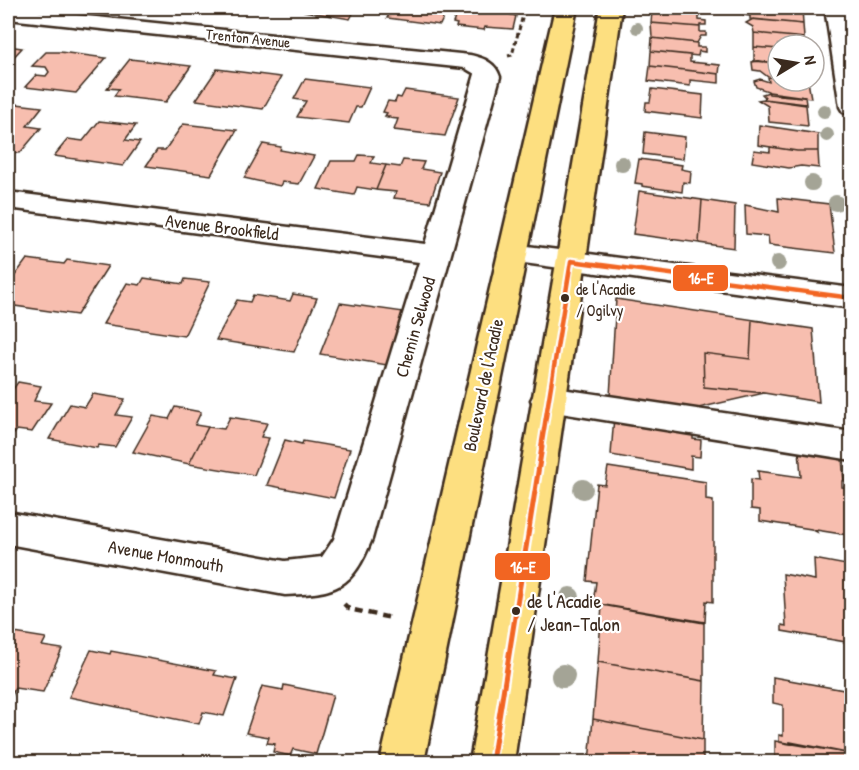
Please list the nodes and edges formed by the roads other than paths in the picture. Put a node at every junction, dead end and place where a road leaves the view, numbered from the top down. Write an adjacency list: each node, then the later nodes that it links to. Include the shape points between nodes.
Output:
1 (566, 8): 8 (main road, Boulevard de l'Acadie)
2 (611, 8): 10 (main road)
3 (835, 8): 6 (street)
4 (8, 13): 5 (street, Trenton Avenue)
5 (495, 63): 9 (street, Chemin Selwood)
6 (852, 107)
7 (8, 200): 9 (street, Avenue Brookfield)
8 (512, 253): 10 (street); 16 (main road, Boulevard de l'Acadie)
9 (436, 255): 15 (street, Chemin Selwood, via 351,545)
10 (571, 261): 11 (street); 12 (main road)
11 (852, 298)
12 (548, 400): 13 (street); 17 (main road)
13 (852, 446)
14 (8, 528): 15 (street, Avenue Monmouth)
15 (332, 586)
16 (402, 762)
17 (492, 762)

